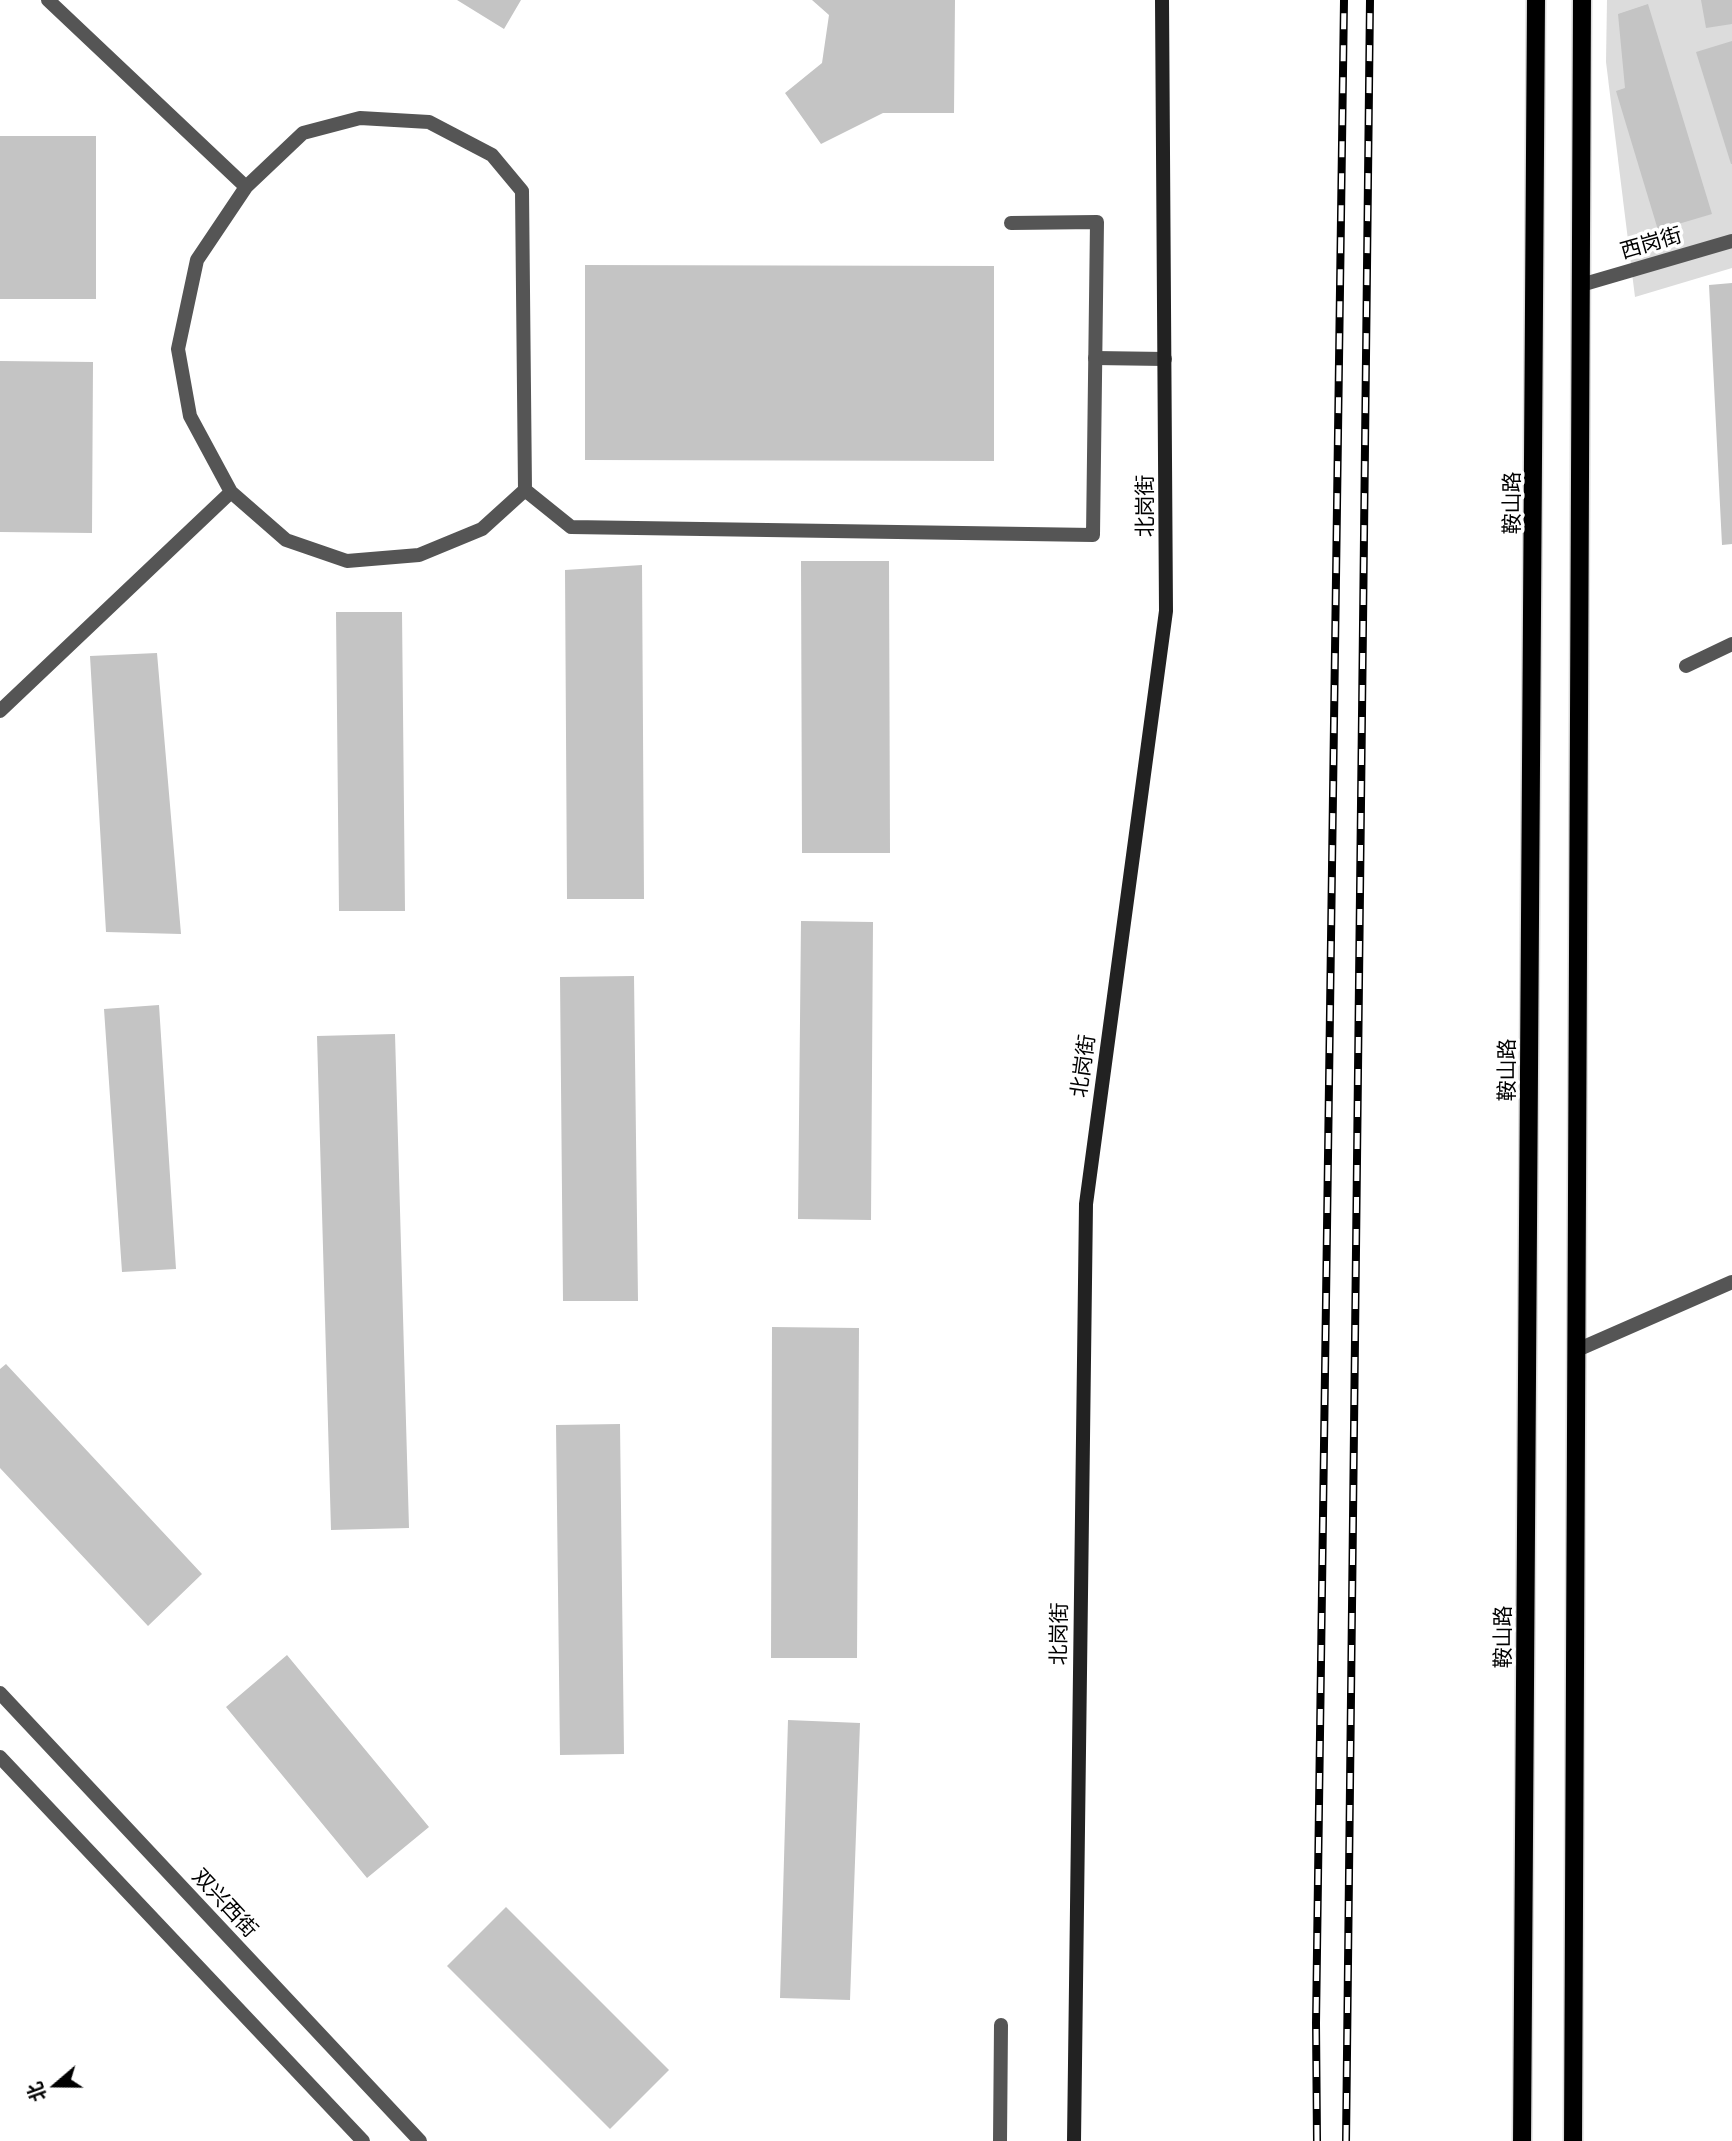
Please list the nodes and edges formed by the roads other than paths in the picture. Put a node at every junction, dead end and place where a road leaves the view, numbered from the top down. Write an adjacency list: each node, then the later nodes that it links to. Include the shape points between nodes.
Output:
1 (48, 0): 5 (street)
2 (1163, 0): 10 (main road, 北岗街)
3 (1536, 0): 25 (main road, 鞍山路)
4 (1582, 0): 8 (main road)
5 (246, 187): 11 (street, via 303,133 360,118 429,122 492,155 522,191); 12 (street, via 197,260 178,349 190,416)
6 (1011, 223): 9 (street, via 1097,222)
7 (1732, 241): 8 (street, 西岗街)
8 (1581, 285): 17 (main road)
9 (1095, 358): 10 (street); 11 (street, via 1093,535 571,527)
10 (1165, 359): 24 (main road, 北岗街, via 1166,611 1086,1204)
11 (525, 490): 12 (street, via 482,529 419,555 347,561 286,540)
12 (232, 492): 15 (street)
13 (1732, 644): 14 (street)
14 (1686, 666)
15 (0, 711)
16 (1732, 1282): 17 (street)
17 (1577, 1350): 26 (main road)
18 (0, 1693): 22 (street, 双兴西街)
19 (0, 1757): 21 (street)
20 (1001, 2025): 23 (street)
21 (363, 2141)
22 (420, 2141)
23 (1000, 2141)
24 (1074, 2141)
25 (1522, 2141)
26 (1573, 2141)

